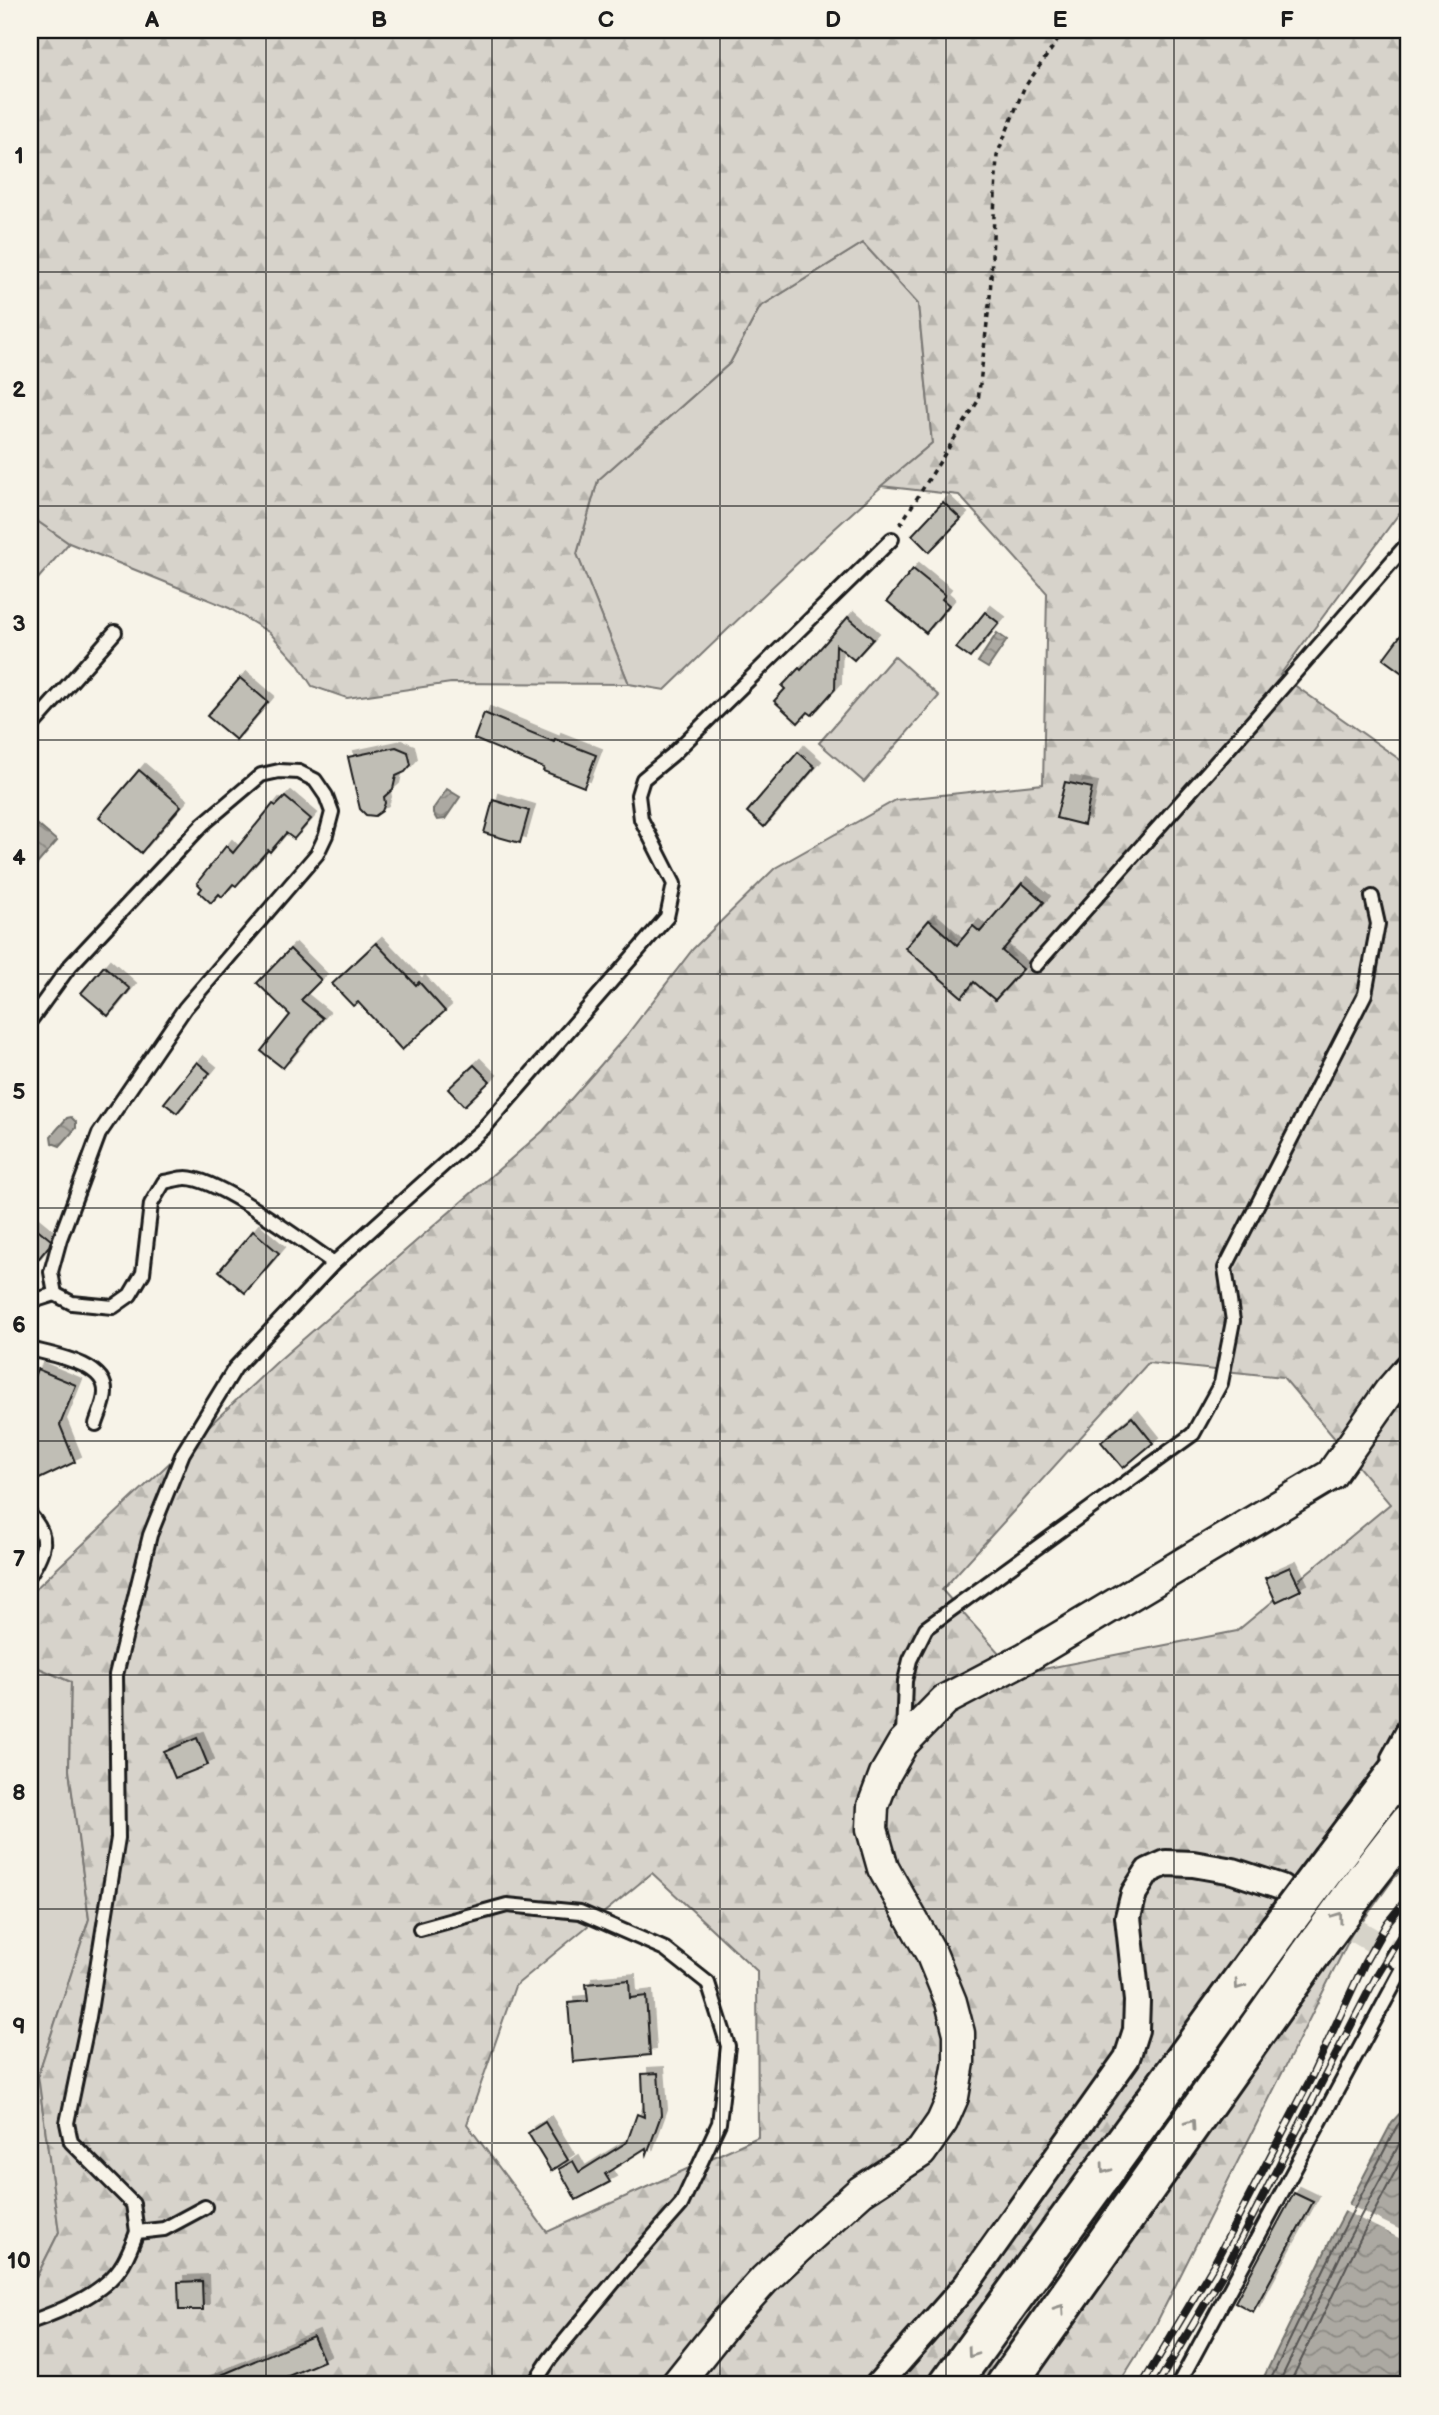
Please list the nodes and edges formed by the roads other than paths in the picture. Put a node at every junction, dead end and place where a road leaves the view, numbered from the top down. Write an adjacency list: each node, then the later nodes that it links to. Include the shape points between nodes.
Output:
1 (892, 538): 8 (lane, via 643,779 638,795 641,819 674,884 667,917 483,1129)
2 (1409, 542): 6 (lane)
3 (115, 632): 4 (lane)
4 (30, 728)
5 (1372, 897): 17 (lane, via 1378,924 1366,994 1225,1268 1233,1321 1226,1358 1221,1383 1193,1434 926,1628 905,1681)
6 (1035, 965)
7 (30, 1021): 9 (lane, via 69,967 203,824 245,788 261,775 279,771 299,772 315,780 332,812 317,854 184,1008 99,1134 60,1239 51,1272)
8 (334, 1263): 9 (lane, via 258,1211 187,1178 164,1182 151,1204 143,1273 130,1294 113,1307 72,1303); 24 (lane, via 235,1368 183,1453 150,1535 116,1675 118,1838 67,2123 71,2142 133,2204)
9 (55, 1294): 10 (lane)
10 (30, 1302)
11 (30, 1349): 13 (lane, via 100,1374 106,1390)
12 (1409, 1369): 17 (street, via 1331,1475 1026,1658 945,1700)
13 (96, 1424)
14 (30, 1516): 15 (lane, via 44,1539)
15 (30, 1574)
16 (1409, 1718): 18 (lane)
17 (903, 1743): 27 (street, via 873,1806 872,1829 883,1868 951,2002 959,2033 953,2096 921,2152 861,2191 773,2271)
18 (1390, 1766): 29 (highway, one-way to 29, bridge, via 1332,1859)
19 (1409, 1823): 30 (highway, one-way to 19, bridge, via 1312,1952)
20 (1281, 1887): 28 (street, via 1192,1864 1166,1863 1148,1871 1134,1893 1128,1917 1137,2001 1128,2058 966,2285)
21 (420, 1929): 26 (lane, via 507,1905 580,1912 665,1949 708,1983 728,2046 719,2123 681,2205)
22 (1406, 1957): 31 (lane)
23 (205, 2207): 24 (lane, via 164,2230)
24 (138, 2232): 25 (lane, via 120,2269 91,2294)
25 (30, 2322)
26 (533, 2385)
27 (676, 2385)
28 (878, 2385)
29 (949, 2385)
30 (1006, 2385)
31 (1178, 2385)

